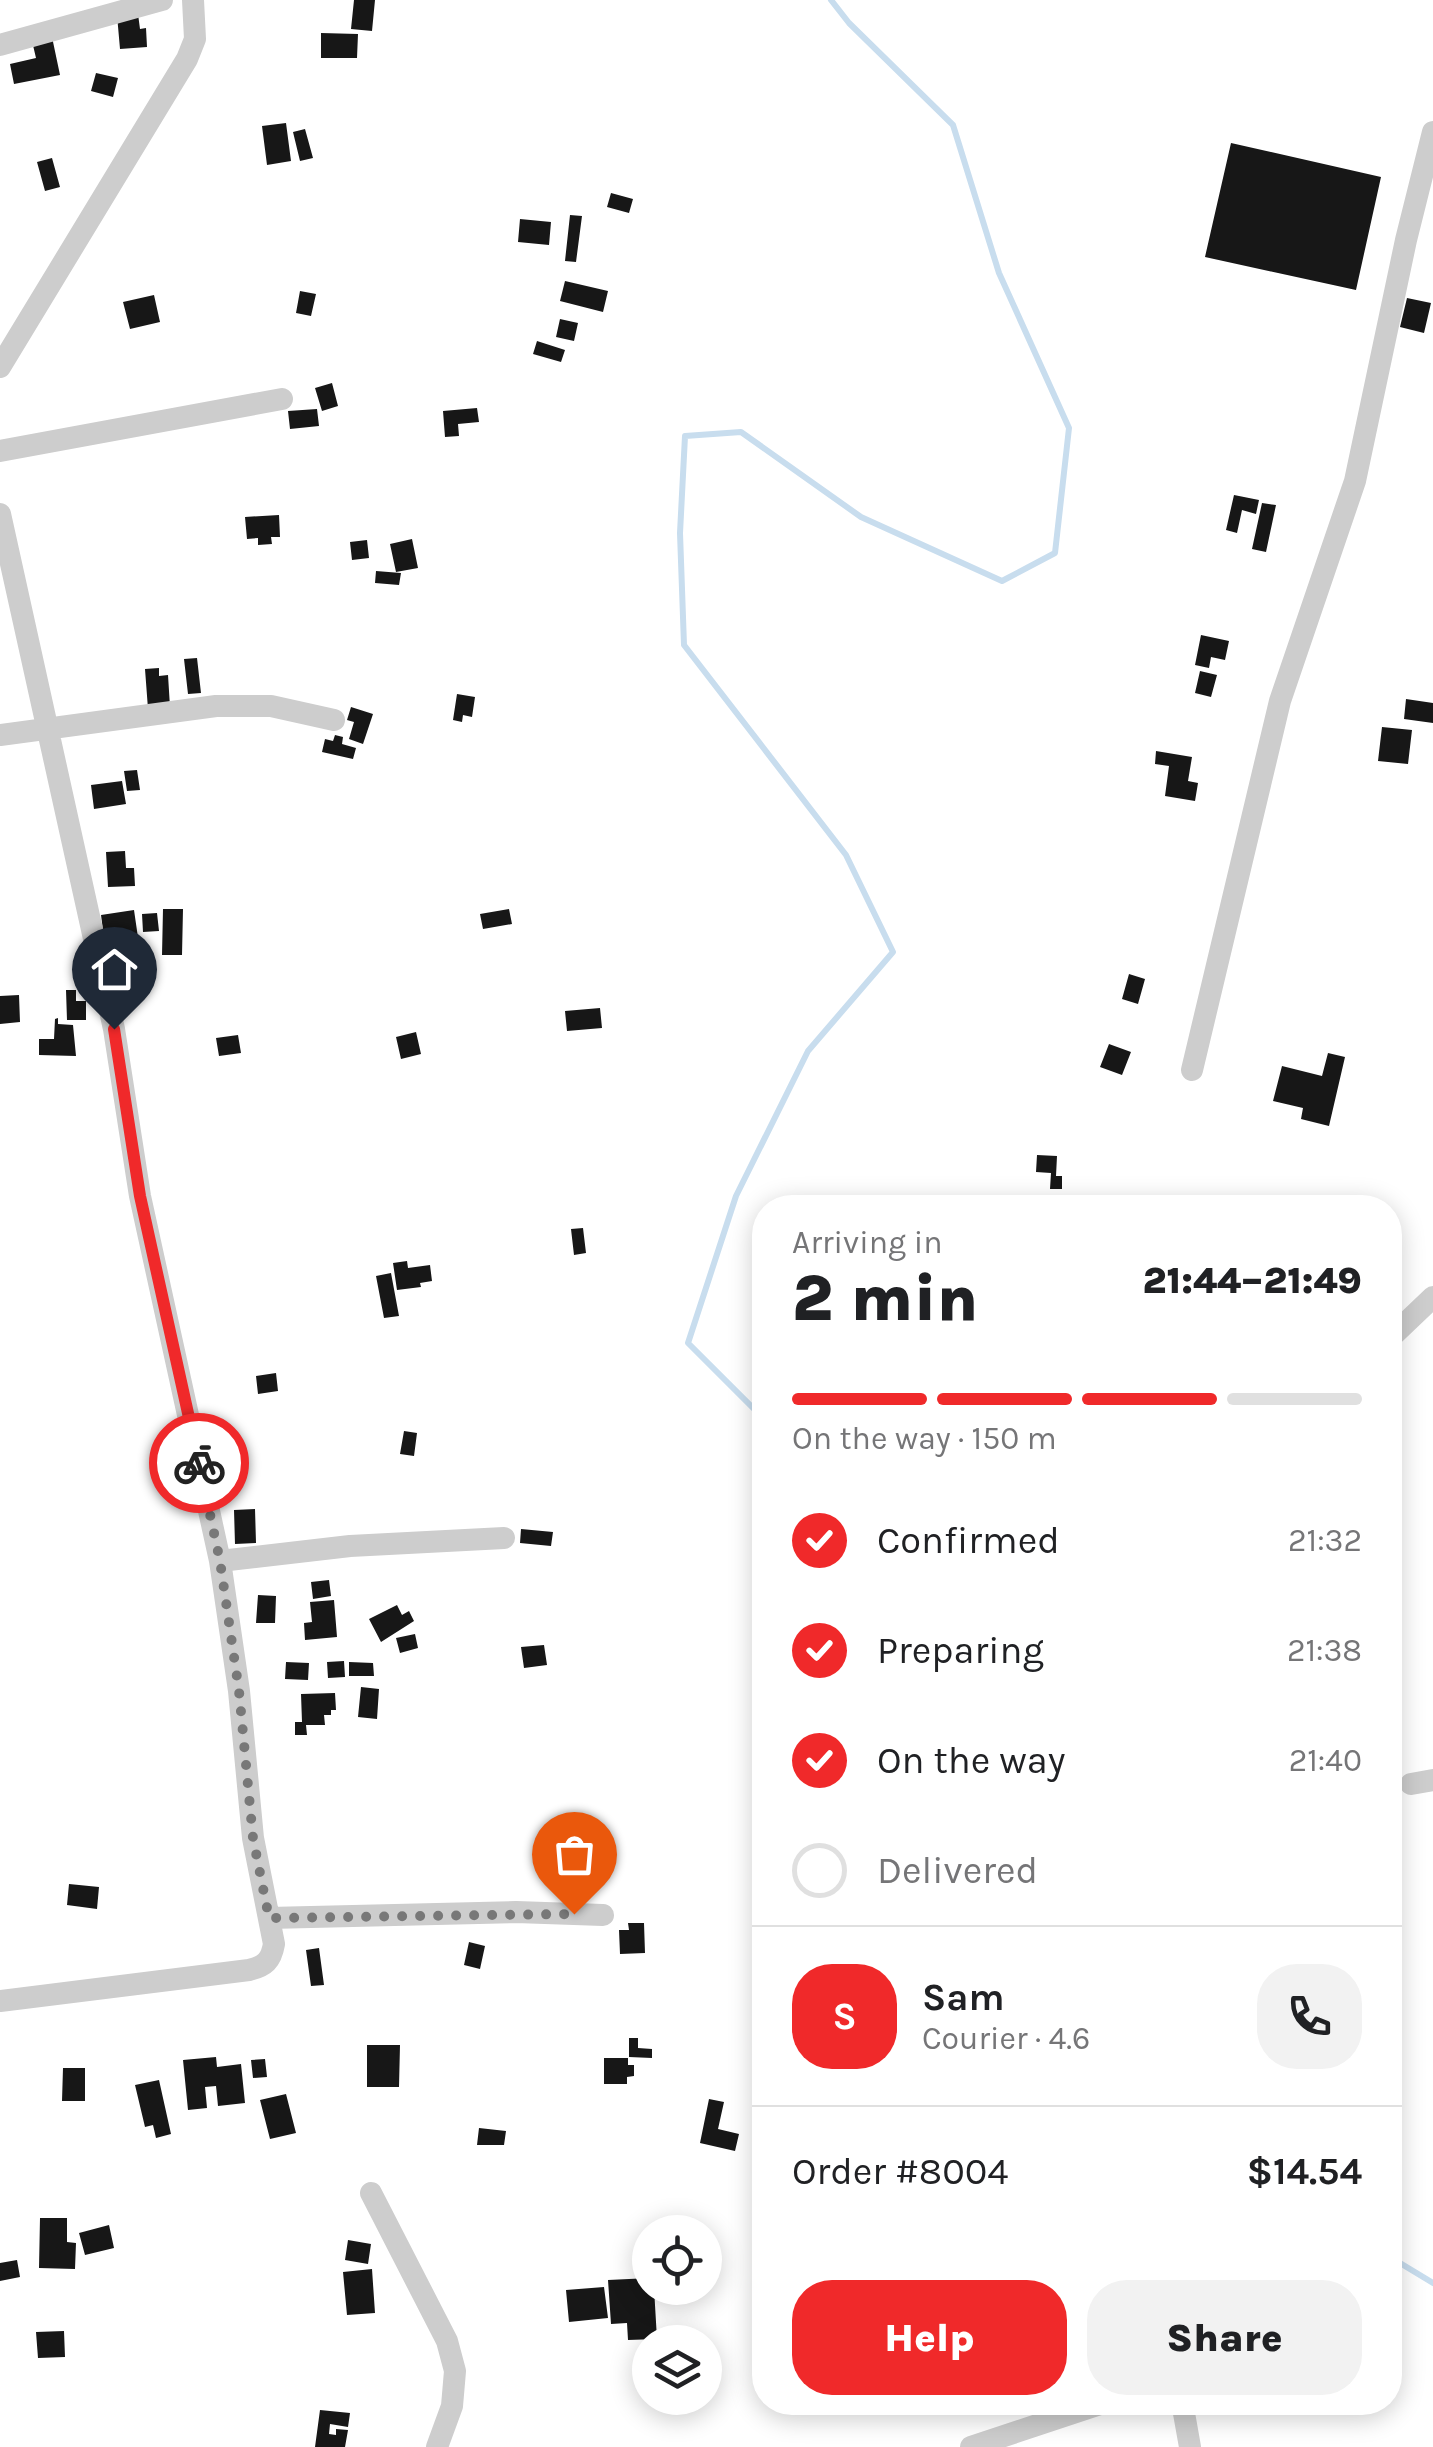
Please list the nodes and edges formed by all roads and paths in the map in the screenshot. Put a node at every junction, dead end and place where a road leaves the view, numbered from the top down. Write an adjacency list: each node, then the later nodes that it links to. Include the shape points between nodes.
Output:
1 (162, 0): 3 (street)
2 (193, 0): 5 (street, via 195,39 187,59)
3 (0, 44)
4 (1433, 132): 12 (street, via 1355,482 1280,701)
5 (0, 366)
6 (282, 399): 7 (street)
7 (0, 451)
8 (0, 514): 10 (street)
9 (334, 720): 10 (street, via 249,704)
10 (49, 728): 11 (street); 16 (street)
11 (0, 735)
12 (1192, 1070)
13 (1433, 1297): 14 (street)
14 (1402, 1327)
15 (504, 1538): 16 (street)
16 (220, 1561): 18 (street)
17 (603, 1914): 18 (street)
18 (269, 1918): 19 (street, via 274,1944 264,1966)
19 (0, 2001)
20 (371, 2192): 23 (street, via 447,2341 455,2371 452,2406)
21 (1067, 2415): 24 (street)
22 (1184, 2415): 25 (street)
23 (437, 2447)
24 (971, 2447)
25 (1190, 2447)

